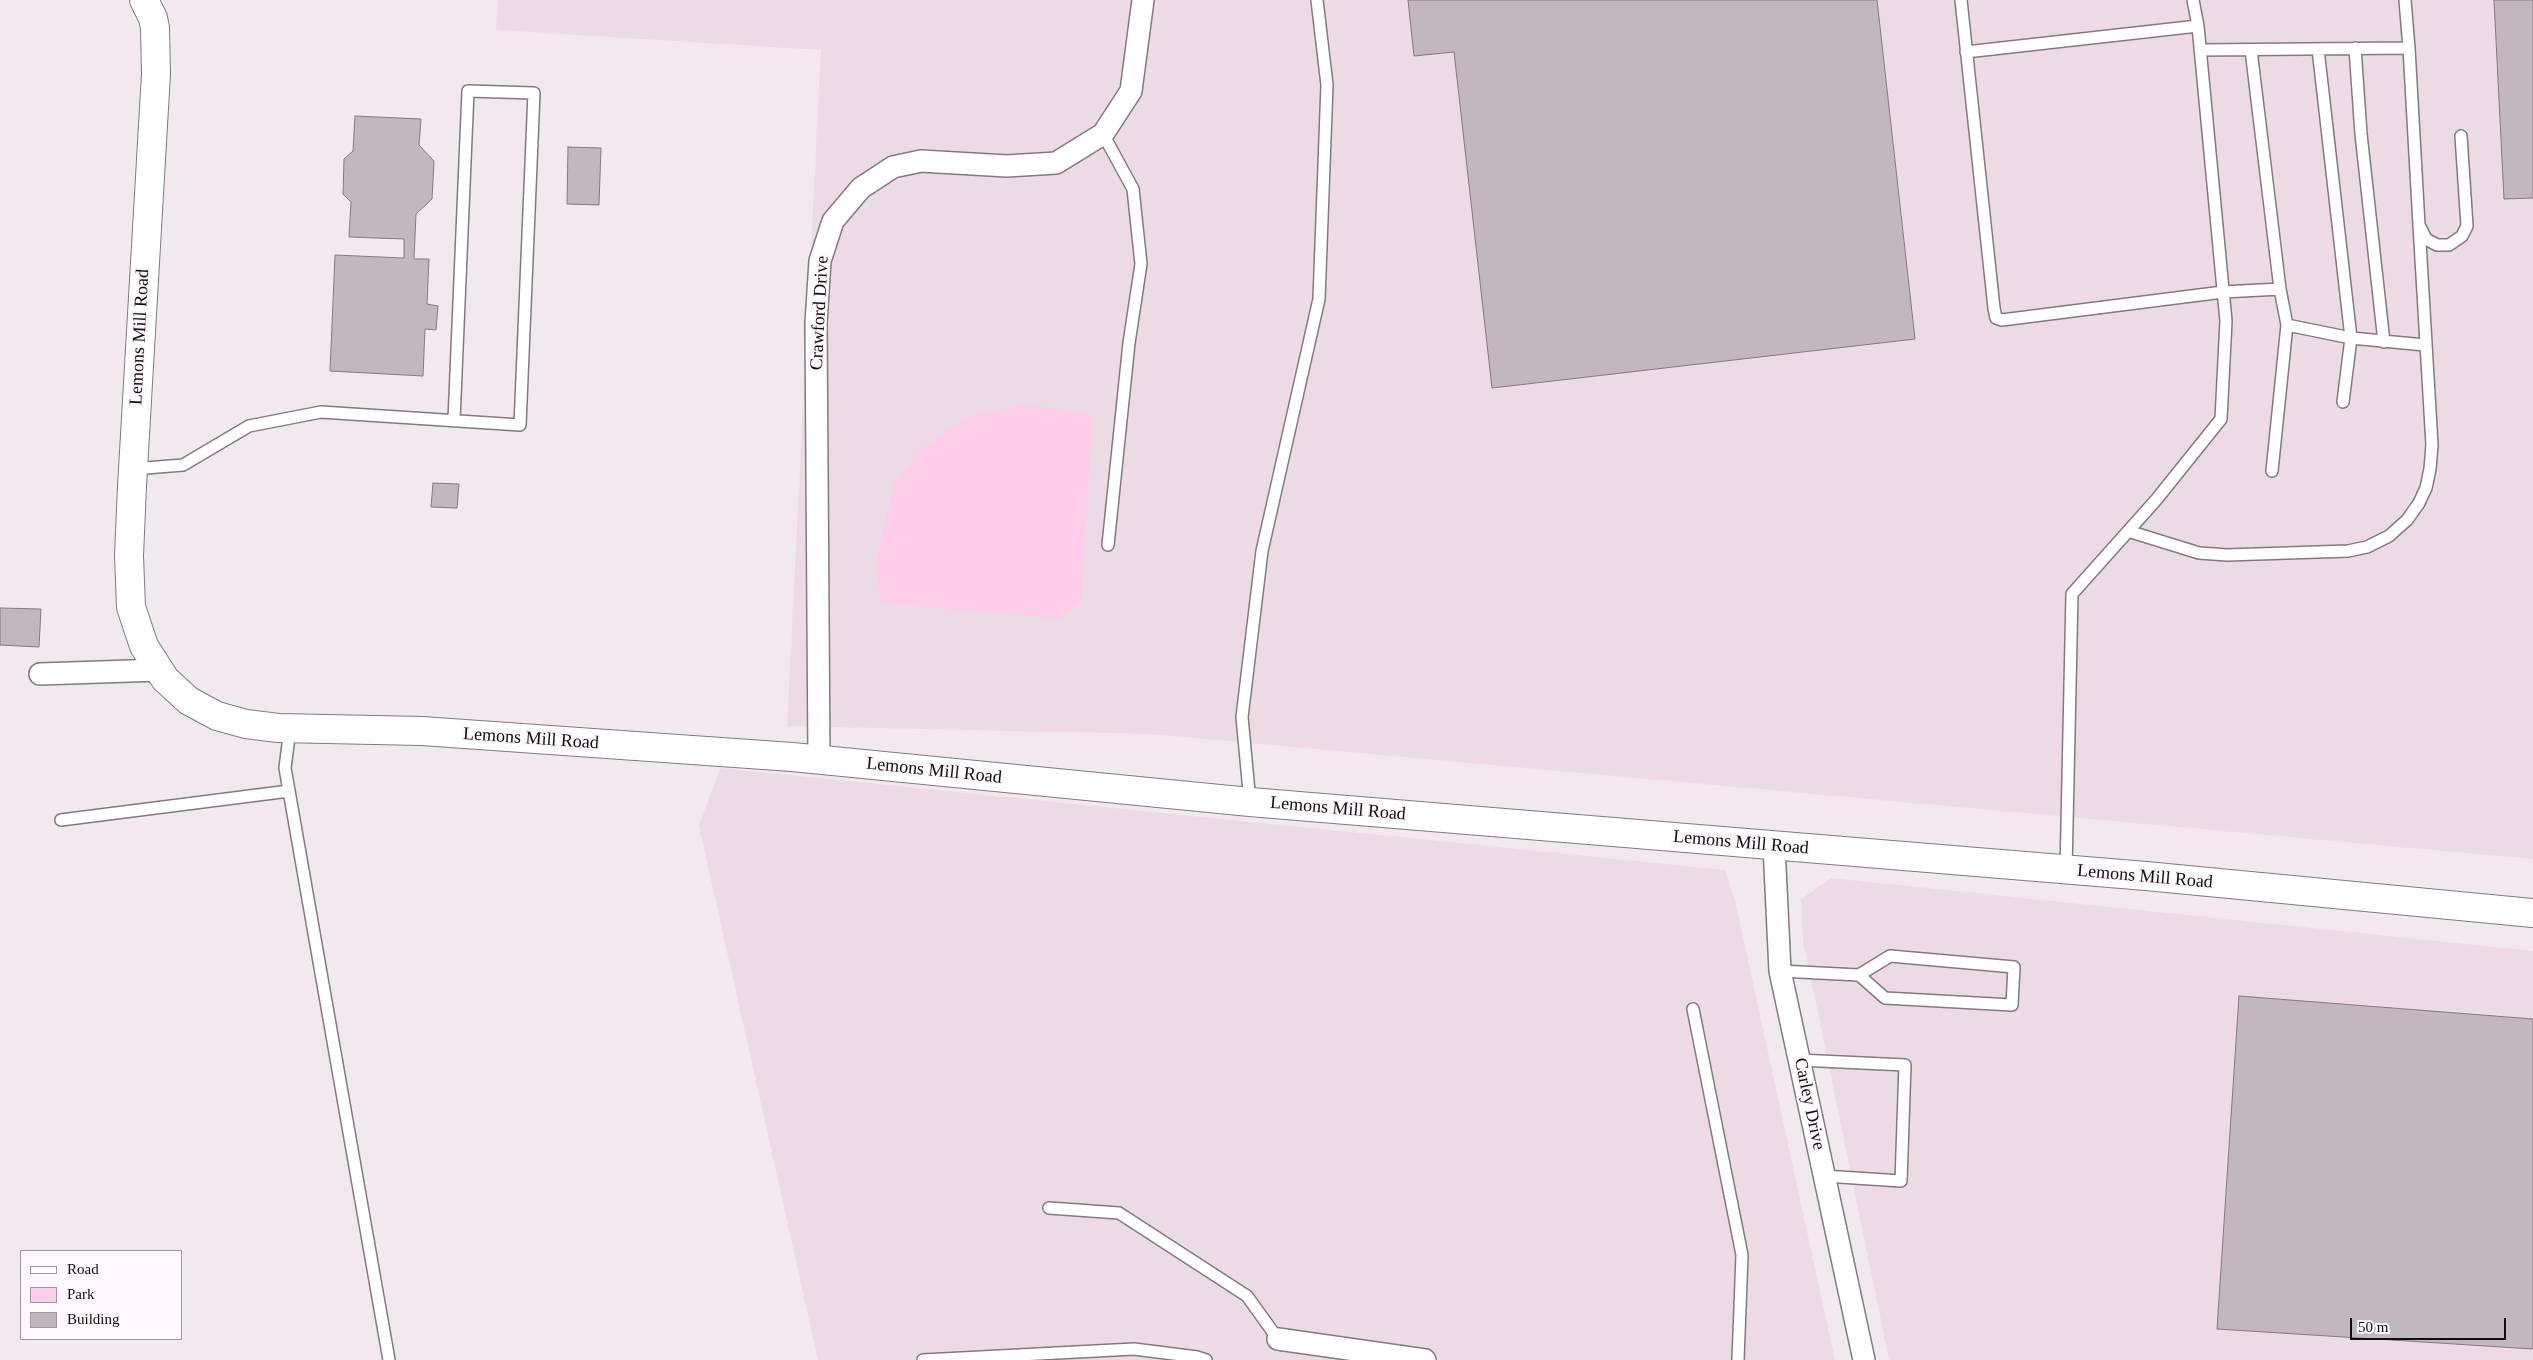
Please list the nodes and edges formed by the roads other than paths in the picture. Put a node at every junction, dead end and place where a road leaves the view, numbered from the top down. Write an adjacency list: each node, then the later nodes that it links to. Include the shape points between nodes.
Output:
1 (144, 0): 25 (street, Lemons Mill Road, via 155,28 156,74)
2 (1143, 0): 14 (street, Crawford Drive, via 1131,91)
3 (1317, 0): 34 (lane, via 1327,85 1319,299 1262,551 1242,717)
4 (1960, 0): 13 (lane)
5 (2193, 0): 7 (lane)
6 (2405, 0): 9 (lane)
7 (2198, 26): 11 (lane); 13 (lane)
8 (2355, 48): 9 (lane); 10 (lane); 21 (lane)
9 (2409, 48): 16 (lane)
10 (2318, 49): 12 (lane); 20 (lane)
11 (2200, 50): 12 (lane); 18 (lane)
12 (2251, 50): 17 (lane)
13 (1966, 52): 18 (lane, via 1996,318 2002,320)
14 (1104, 134): 28 (lane, via 1133,189 1140,264); 32 (street, Crawford Drive, via 1056,163 1007,166 921,161 893,167 861,188 833,221 820,261 816,323)
15 (2461, 136): 16 (lane, via 2467,226 2462,236 2449,245 2437,245 2426,238)
16 (2419, 226): 22 (lane)
17 (2280, 289): 18 (lane); 19 (lane)
18 (2223, 292): 27 (lane, via 2226,321 2221,419)
19 (2287, 325): 20 (lane); 26 (lane)
20 (2351, 338): 21 (lane); 23 (lane)
21 (2384, 342): 22 (lane)
22 (2425, 345): 27 (lane, via 2432,445 2430,469 2419,503 2407,520 2389,536 2367,547 2348,551 2227,555 2199,553)
23 (2343, 402)
24 (454, 420): 24 (lane, via 520,425 534,93 468,92); 25 (lane, via 321,412 249,426 184,465)
25 (133, 469): 29 (street, Lemons Mill Road, via 129,556 131,607 139,634)
26 (2272, 471)
27 (2128, 531): 37 (lane, via 2072,594)
28 (1108, 545)
29 (160, 670): 30 (street); 31 (street, Lemons Mill Road, via 177,691 217,716 246,724)
30 (40, 674)
31 (290, 728): 32 (street, Lemons Mill Road, via 422,731); 33 (lane, via 285,768)
32 (820, 760): 34 (street, Lemons Mill Road)
33 (289, 791): 35 (lane); 46 (lane)
34 (1250, 802): 36 (street, Lemons Mill Road)
35 (61, 820)
36 (1774, 846): 37 (street, Lemons Mill Road); 39 (street, Carley Drive)
37 (2066, 870): 38 (street, Lemons Mill Road)
38 (2533, 913)
39 (1780, 971): 40 (lane); 42 (street, Carley Drive)
40 (1859, 975): 40 (lane, via 1890,956 2014,967 2012,1005 1885,998)
41 (1693, 1009): 50 (lane, via 1742,1255)
42 (1799, 1060): 43 (street, Carley Drive); 43 (lane, via 1905,1065 1901,1181)
43 (1824, 1176): 51 (street, Carley Drive)
44 (1049, 1208): 45 (lane, via 1119,1213 1247,1296)
45 (1278, 1339): 49 (street)
46 (389, 1360)
47 (923, 1360): 48 (lane, via 1134,1349 1197,1356)
48 (1206, 1360)
49 (1425, 1360)
50 (1738, 1360)
51 (1864, 1360)

